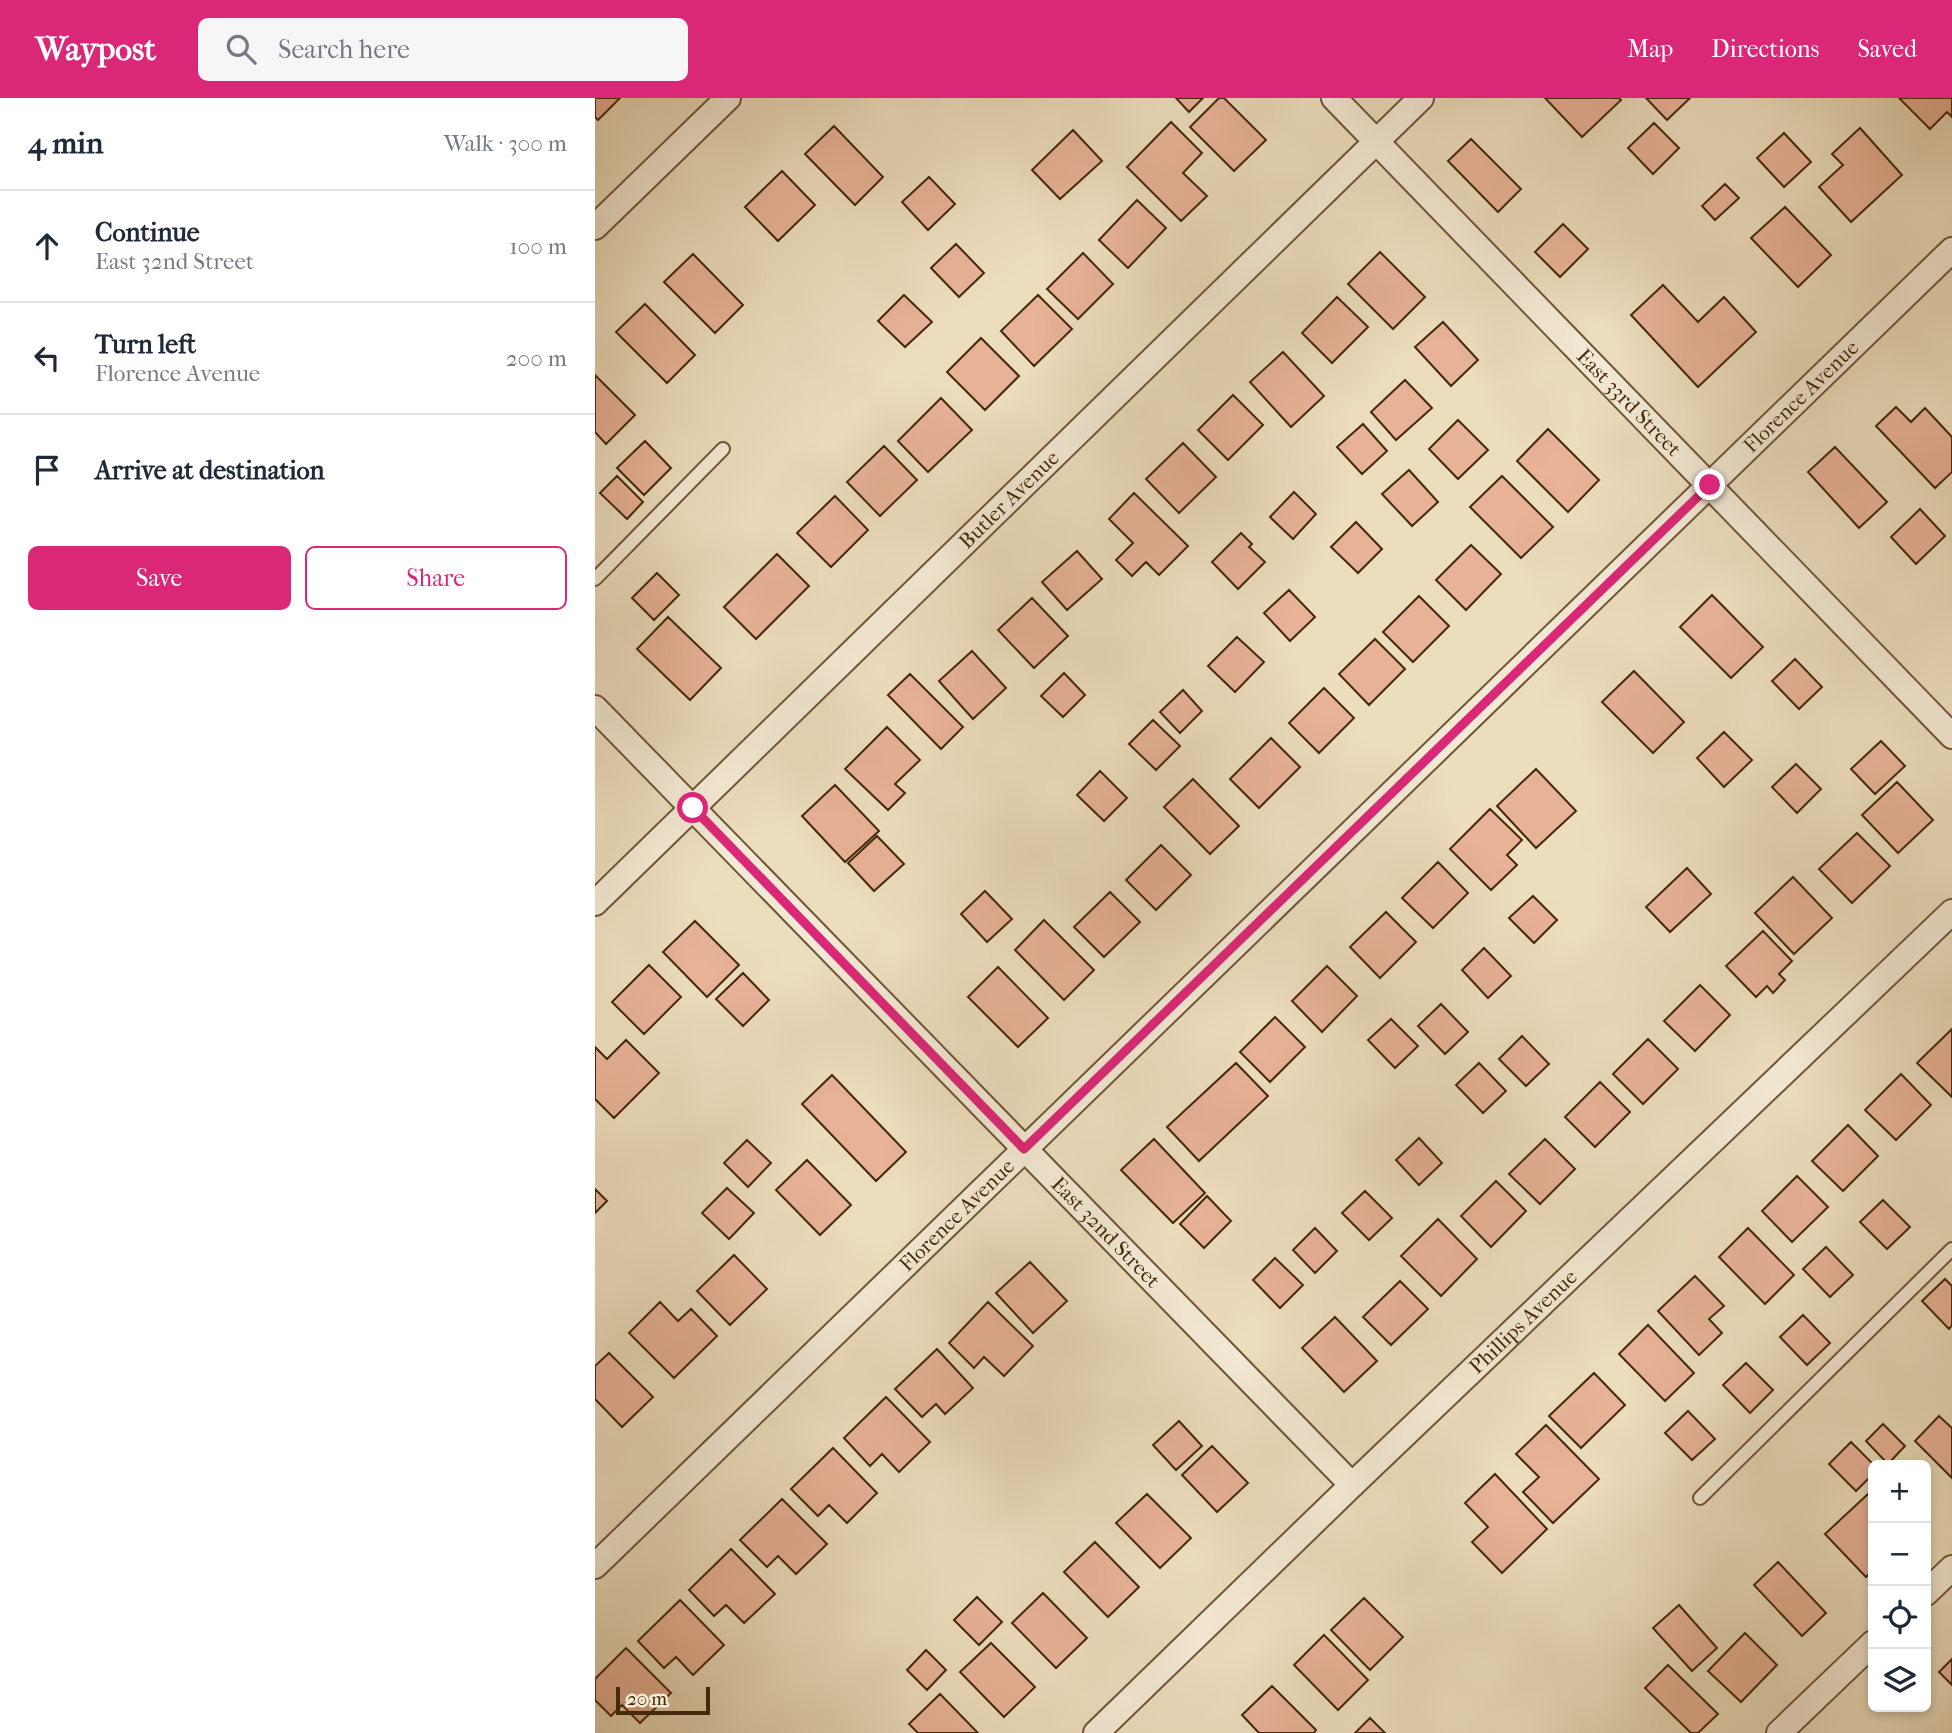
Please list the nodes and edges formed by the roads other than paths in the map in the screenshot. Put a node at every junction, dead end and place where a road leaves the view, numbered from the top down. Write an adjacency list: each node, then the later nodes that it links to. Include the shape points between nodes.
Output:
1 (728, 98): 5 (street)
2 (1334, 98): 4 (street, East 33rd Street)
3 (1421, 98): 4 (street, Butler Avenue)
4 (1377, 142): 8 (street, East 33rd Street); 12 (street, Butler Avenue)
5 (595, 227)
6 (1952, 250): 8 (street, Florence Avenue)
7 (723, 449): 9 (lane)
8 (1710, 485): 11 (street, East 33rd Street); 15 (street, Florence Avenue)
9 (595, 579)
10 (595, 708): 12 (street, East 32nd Street)
11 (1952, 736)
12 (693, 808): 13 (street, Butler Avenue); 15 (street, East 32nd Street)
13 (595, 903)
14 (1952, 912): 17 (street, Phillips Avenue)
15 (1024, 1149): 17 (street, East 32nd Street); 19 (street, Florence Avenue)
16 (1952, 1249): 18 (lane)
17 (1352, 1485): 23 (street, Phillips Avenue)
18 (1700, 1498)
19 (595, 1566)
20 (1952, 1568): 21 (street)
21 (1931, 1588)
22 (1868, 1648): 24 (street)
23 (1097, 1733)
24 (1779, 1733)

